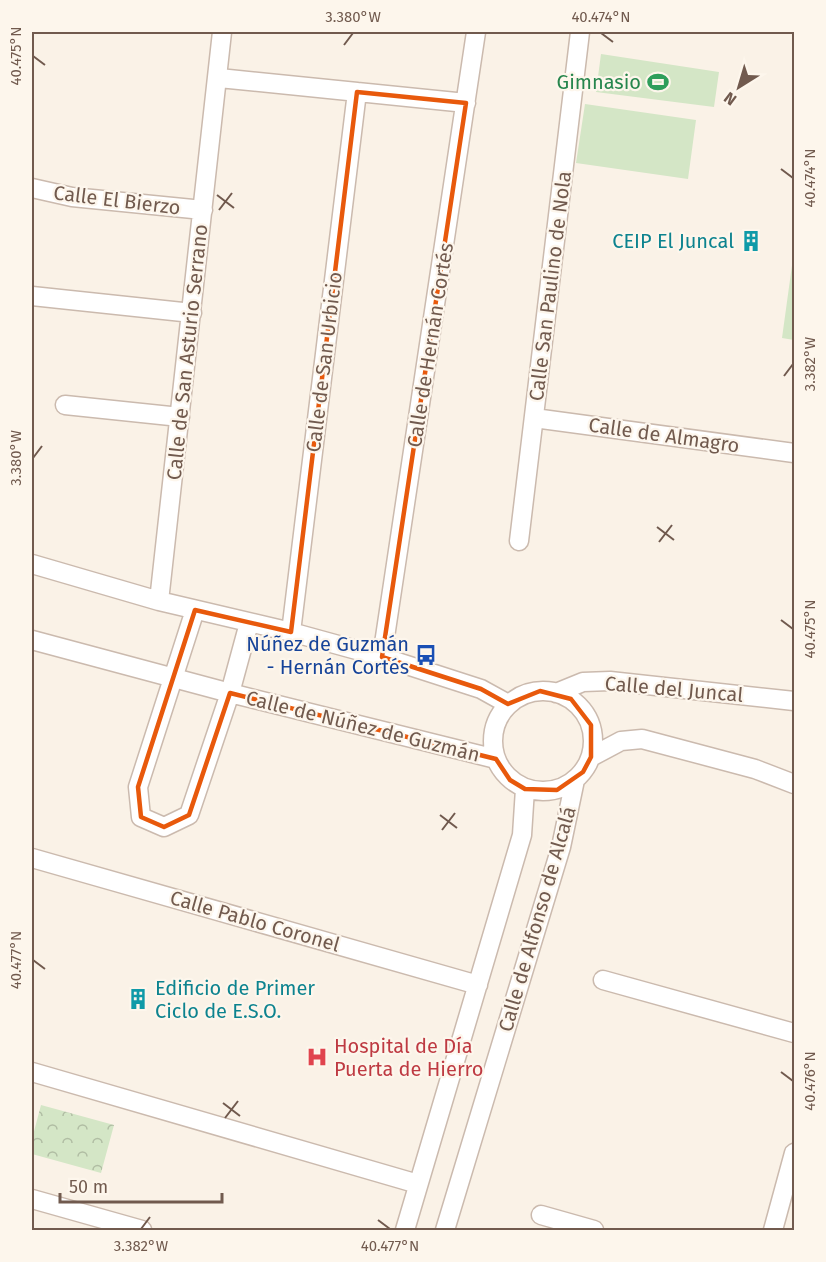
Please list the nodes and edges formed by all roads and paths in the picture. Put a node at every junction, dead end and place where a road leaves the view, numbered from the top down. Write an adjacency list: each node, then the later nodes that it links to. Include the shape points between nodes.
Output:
1 (222, 32): 4 (street, Calle de San Asturio Serrano)
2 (476, 32): 6 (street, Calle de Hernán Cortés)
3 (580, 32): 13 (street, Calle San Paulino de Nola)
4 (219, 78): 5 (street); 8 (street, Calle de San Asturio Serrano)
5 (357, 92): 6 (street); 20 (street, Calle de San Urbicio)
6 (466, 103): 22 (street, Calle de Hernán Cortés)
7 (32, 188): 8 (street, Calle El Bierzo, via 72,197)
8 (203, 210): 10 (street, Calle de San Asturio Serrano)
9 (32, 296): 10 (street)
10 (192, 313): 12 (street, Calle de San Asturio Serrano)
11 (65, 405): 12 (street)
12 (180, 417): 17 (street, Calle de San Asturio Serrano)
13 (534, 418): 14 (street, Calle de Almagro); 15 (street, Calle San Paulino de Nola)
14 (795, 453)
15 (519, 541)
16 (32, 564): 17 (street)
17 (159, 602): 18 (street)
18 (195, 610): 19 (street); 23 (street, Calle de Núñez de Guzmán)
19 (249, 622): 20 (street); 24 (street, Calle de Núñez de Guzmán)
20 (291, 632): 22 (street)
21 (32, 640): 23 (street, Calle de Núñez de Guzmán)
22 (382, 657): 27 (street, via 481,689)
23 (173, 678): 24 (street, Calle de Núñez de Guzmán); 24 (street, Calle de Núñez de Guzmán, via 138,787 141,817 164,826 189,815)
24 (230, 693): 29 (street, Calle de Núñez de Guzmán)
25 (556, 693): 26 (street, Calle del Juncal, via 583,682 610,681); 27 (street, via 523,694); 28 (street, via 571,699 591,725)
26 (795, 701)
27 (508, 704): 29 (street, via 492,734)
28 (591, 757): 30 (street); 31 (street, via 621,741 642,739 755,769)
29 (496, 759): 32 (street, via 510,780)
30 (575, 780): 32 (street, via 557,790); 44 (street, Calle de Alfonso de Alcalá, via 561,847)
31 (795, 784)
32 (525, 789): 35 (street, Calle de Alfonso de Alcalá, via 522,835)
33 (32, 858): 35 (street, Calle Pablo Coronel)
34 (603, 980): 36 (street)
35 (478, 985): 39 (street, Calle de Alfonso de Alcalá)
36 (795, 1033)
37 (32, 1072): 39 (street)
38 (795, 1153): 46 (street)
39 (418, 1184): 43 (street, Calle de Alfonso de Alcalá)
40 (32, 1199): 42 (street)
41 (541, 1215): 45 (street)
42 (142, 1230)
43 (405, 1230)
44 (445, 1230)
45 (594, 1230)
46 (773, 1230)

